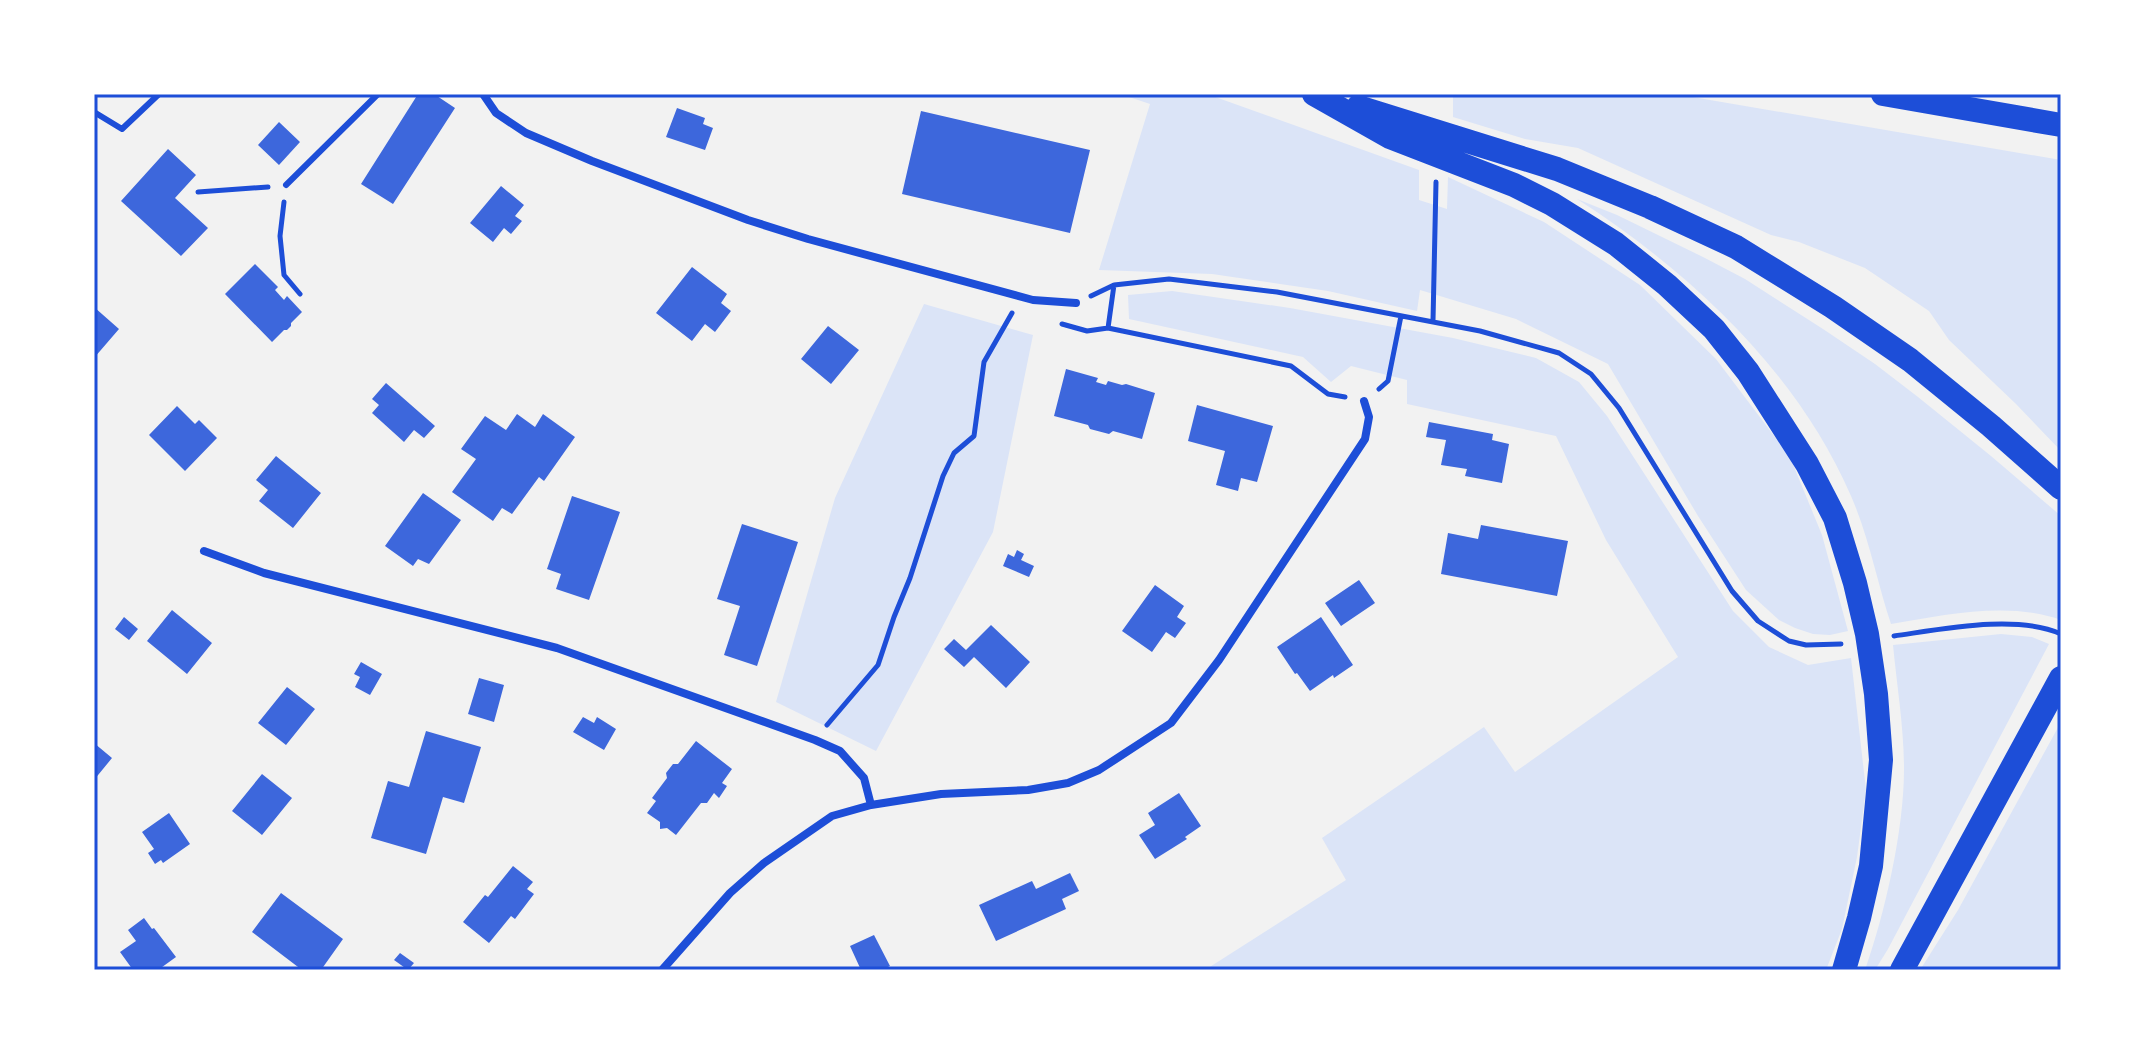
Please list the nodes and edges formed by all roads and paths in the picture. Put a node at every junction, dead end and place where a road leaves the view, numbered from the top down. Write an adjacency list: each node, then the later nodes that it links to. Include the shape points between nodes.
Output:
1 (159, 94): 6 (lane, via 122,129)
2 (378, 94): 9 (lane)
3 (483, 94): 12 (street, via 496,113 526,133 748,220 1033,300)
4 (1316, 94): 20 (highway, via 1557,169 1736,247 1910,360); 29 (highway, via 1390,137 1514,185 1616,244 1714,329 1778,415 1835,518 1867,634 1876,694 1881,760 1873,853)
5 (1883, 94): 7 (highway)
6 (94, 112)
7 (2061, 125)
8 (1436, 168): 15 (path)
9 (286, 185): 10 (path); 11 (path, via 280,236 284,275)
10 (198, 192)
11 (300, 294)
12 (1076, 303)
13 (1012, 312): 26 (path, via 984,362 974,436 954,453 943,476 878,665)
14 (1401, 316): 15 (path); 16 (path, via 1277,292 1169,279 1114,285); 18 (path)
15 (1433, 321): 24 (path, via 1559,353 1591,374 1619,408 1732,591 1758,621 1789,641)
16 (1108, 328): 17 (path); 19 (path, via 1291,366 1328,394)
17 (1087, 331)
18 (1388, 381)
19 (1364, 401): 27 (street, via 1369,417 1365,439 1219,660 1171,723 1099,770 1068,783)
20 (2061, 488)
21 (204, 551): 26 (street, via 264,573 557,648)
22 (2061, 634): 23 (path, via 2015,623)
23 (1891, 637)
24 (1847, 643)
25 (2061, 678): 30 (highway)
26 (815, 740): 27 (street, via 840,751 864,778)
27 (871, 805): 28 (street, via 832,816 764,863)
28 (662, 970)
29 (1844, 970)
30 (1902, 970)

